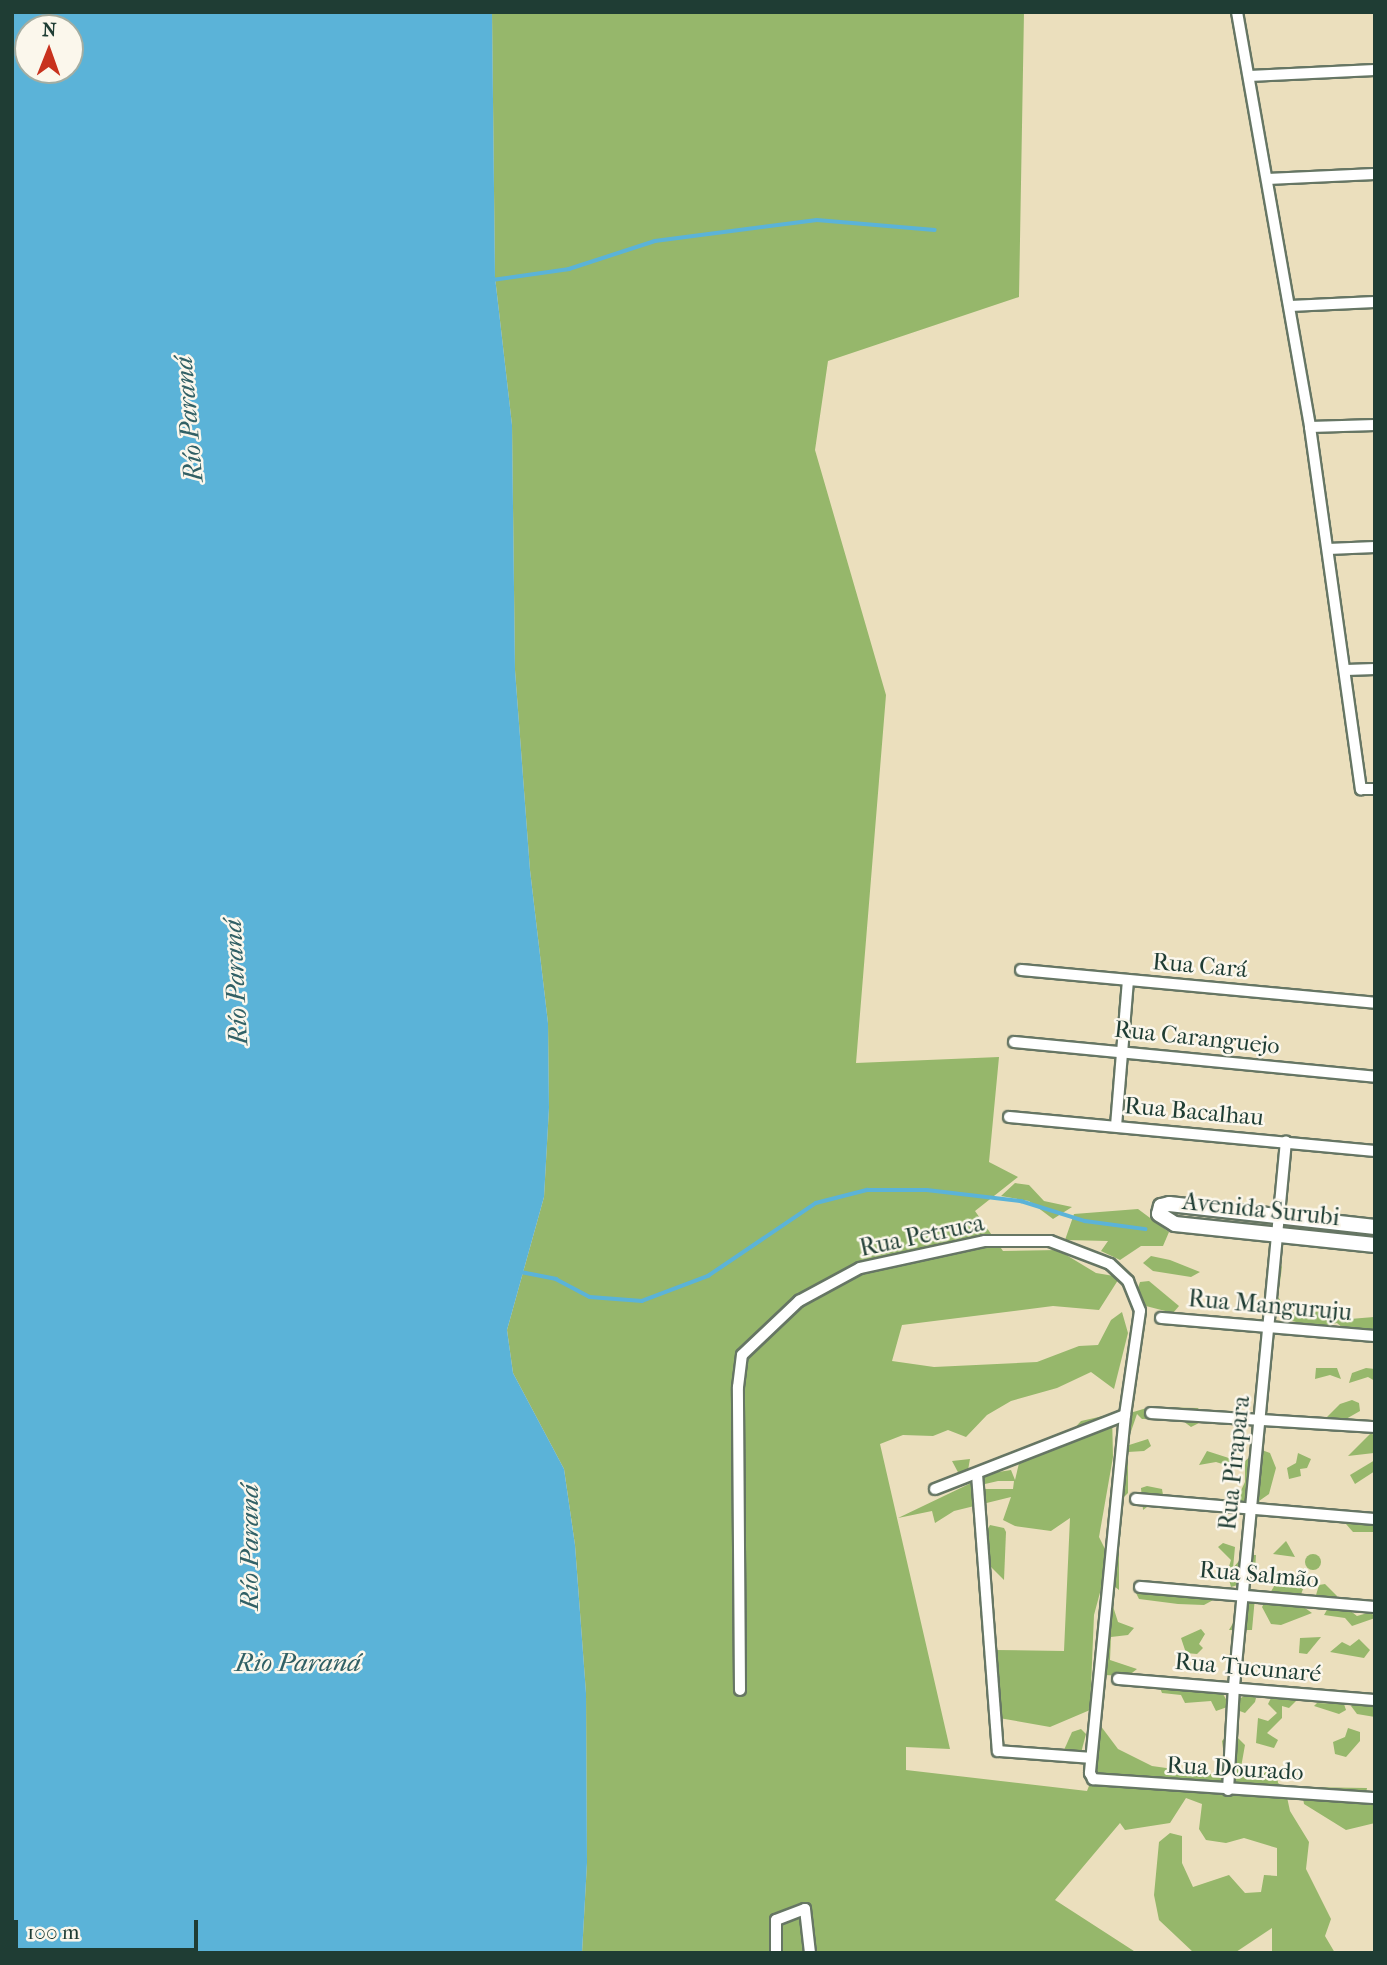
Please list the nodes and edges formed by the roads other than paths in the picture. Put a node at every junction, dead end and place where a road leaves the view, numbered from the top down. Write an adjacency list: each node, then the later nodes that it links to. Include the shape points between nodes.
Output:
1 (1237, 12): 3 (street)
2 (1375, 70): 3 (street)
3 (1249, 75): 5 (street)
4 (1375, 174): 5 (street)
5 (1267, 179): 7 (street)
6 (1375, 302): 7 (street)
7 (1290, 306): 9 (street)
8 (1375, 425): 9 (street)
9 (1310, 427): 11 (street)
10 (1375, 547): 11 (street)
11 (1328, 549): 13 (street)
12 (1375, 669): 13 (street)
13 (1346, 670): 14 (street, via 1361,789)
14 (1375, 789)
15 (1021, 970): 16 (street, Rua Cará)
16 (1128, 981): 17 (street, Rua Cará); 19 (street)
17 (1375, 1003)
18 (1014, 1042): 19 (street, Rua Caranguejo)
19 (1122, 1052): 20 (street, Rua Caranguejo); 22 (street)
20 (1375, 1077)
21 (1009, 1117): 22 (street, Rua Bacalhau)
22 (1116, 1126): 23 (street, Rua Bacalhau)
23 (1286, 1141): 24 (street, Rua Bacalhau); 25 (street, Rua Pirapara)
24 (1375, 1151)
25 (1280, 1220): 26 (street, Avenida Surubi); 27 (street, Rua Pirapara); 27 (street, Avenida Surubi, via 1169,1205 1161,1206 1159,1214 1175,1224)
26 (1375, 1227)
27 (1278, 1236): 28 (street, Avenida Surubi); 30 (street, Rua Pirapara)
28 (1375, 1245)
29 (1161, 1318): 30 (street, Rua Manguruju)
30 (1267, 1325): 31 (street, Rua Manguruju); 34 (street, Rua Pirapara)
31 (1375, 1336)
32 (1151, 1413): 34 (street)
33 (1125, 1415): 36 (street); 46 (street, Rua Petruca, via 1140,1311 1128,1281 1097,1257 1050,1241 985,1241 860,1268 799,1301 742,1355 738,1387); 48 (street, Rua Petruca)
34 (1262, 1418): 35 (street); 39 (street, Rua Pirapara)
35 (1375, 1427)
36 (977, 1474): 37 (street); 48 (street, via 998,1751)
37 (935, 1489)
38 (1136, 1499): 39 (street)
39 (1252, 1509): 40 (street); 42 (street, Rua Pirapara)
40 (1375, 1520)
41 (1140, 1587): 42 (street, Rua Salmão)
42 (1243, 1593): 43 (street, Rua Salmão); 45 (street, Rua Pirapara)
43 (1375, 1607)
44 (1118, 1679): 45 (street, Rua Tucunaré)
45 (1234, 1686): 47 (street, Rua Tucunaré); 50 (street, Rua Pirapara)
46 (740, 1690)
47 (1375, 1700)
48 (1091, 1758): 49 (street, Rua Petruca)
49 (1093, 1779): 50 (street, Rua Dourado)
50 (1228, 1790): 51 (street, Rua Dourado)
51 (1375, 1798)
52 (776, 1953): 53 (street, via 776,1920 805,1909)
53 (810, 1953)

